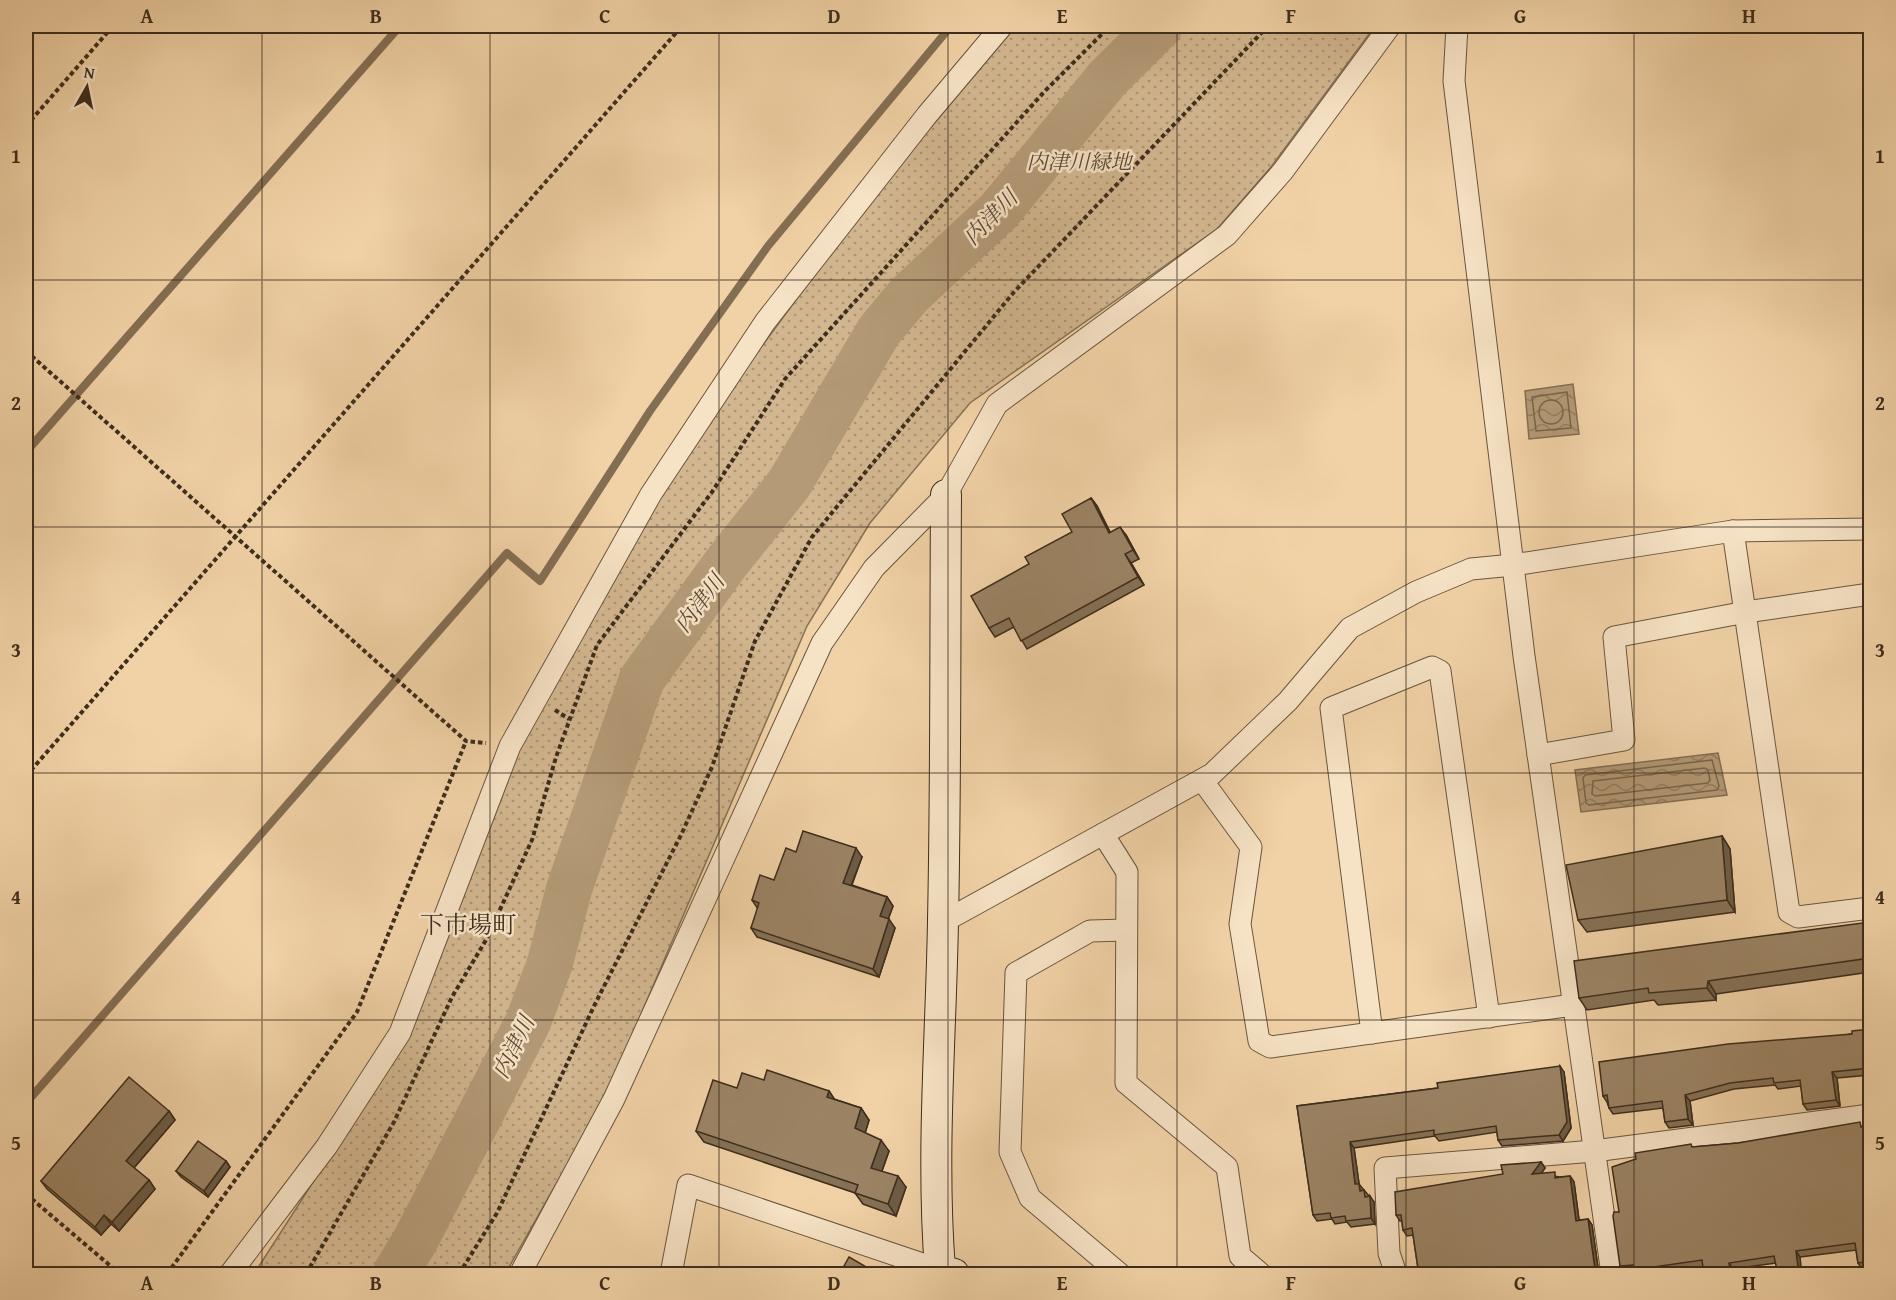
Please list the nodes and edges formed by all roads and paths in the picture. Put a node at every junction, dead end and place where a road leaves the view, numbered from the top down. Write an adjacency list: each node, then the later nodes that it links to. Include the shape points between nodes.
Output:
1 (113, 26): 8 (path)
2 (682, 26): 13 (path)
3 (1002, 26): 20 (street, via 765,322 651,494)
4 (1110, 26): 18 (path, via 1013,126 785,379 712,492 597,645)
5 (1268, 26): 39 (path, via 1014,292 812,537 755,641 712,767 681,835 595,1004 497,1214)
6 (1390, 26): 10 (street, via 1283,171 1227,235 997,404)
7 (1457, 26): 14 (street, via 1454,81)
8 (26, 126)
9 (26, 351): 13 (path)
10 (946, 495): 26 (street); 40 (street, via 874,568 822,643 614,1100)
11 (1870, 529): 12 (street)
12 (1733, 531): 14 (street); 16 (street)
13 (234, 536): 19 (path); 22 (path)
14 (1513, 566): 21 (street); 23 (street, via 1471,569 1416,592 1350,628 1288,701)
15 (1870, 594): 16 (street)
16 (1746, 612): 21 (street, via 1614,637 1624,740); 25 (street, via 1789,912 1798,917)
17 (551, 707): 18 (path)
18 (569, 719): 38 (path, via 532,840 486,940 452,997 394,1122)
19 (466, 741): 20 (path); 36 (path, via 357,1012)
20 (510, 746): 37 (street, via 400,1033 327,1146)
21 (1538, 755): 28 (street)
22 (26, 776)
23 (1202, 780): 24 (street); 30 (street, via 1251,847 1240,924 1260,1041 1270,1047)
24 (1103, 834): 26 (street); 27 (street, via 1128,872)
25 (1870, 908)
26 (943, 922): 34 (street, via 935,1206)
27 (1126, 930): 42 (street, via 1090,931 1016,973 1010,1152 1030,1198); 43 (street, via 1126,1083 1227,1167 1240,1256)
28 (1573, 1005): 29 (street); 32 (street)
29 (1489, 1017): 30 (street); 30 (street, via 1440,670 1432,667 1332,708 1330,714)
30 (1372, 1033)
31 (1870, 1115): 32 (street)
32 (1594, 1151): 44 (street, via 1385,1168 1389,1253); 45 (street)
33 (26, 1194): 35 (path)
34 (947, 1272): 41 (street, via 688,1185)
35 (120, 1275)
36 (167, 1275)
37 (230, 1275)
38 (306, 1275)
39 (459, 1275)
40 (520, 1275)
41 (671, 1275)
42 (1120, 1275)
43 (1261, 1275)
44 (1396, 1275)
45 (1612, 1275)

